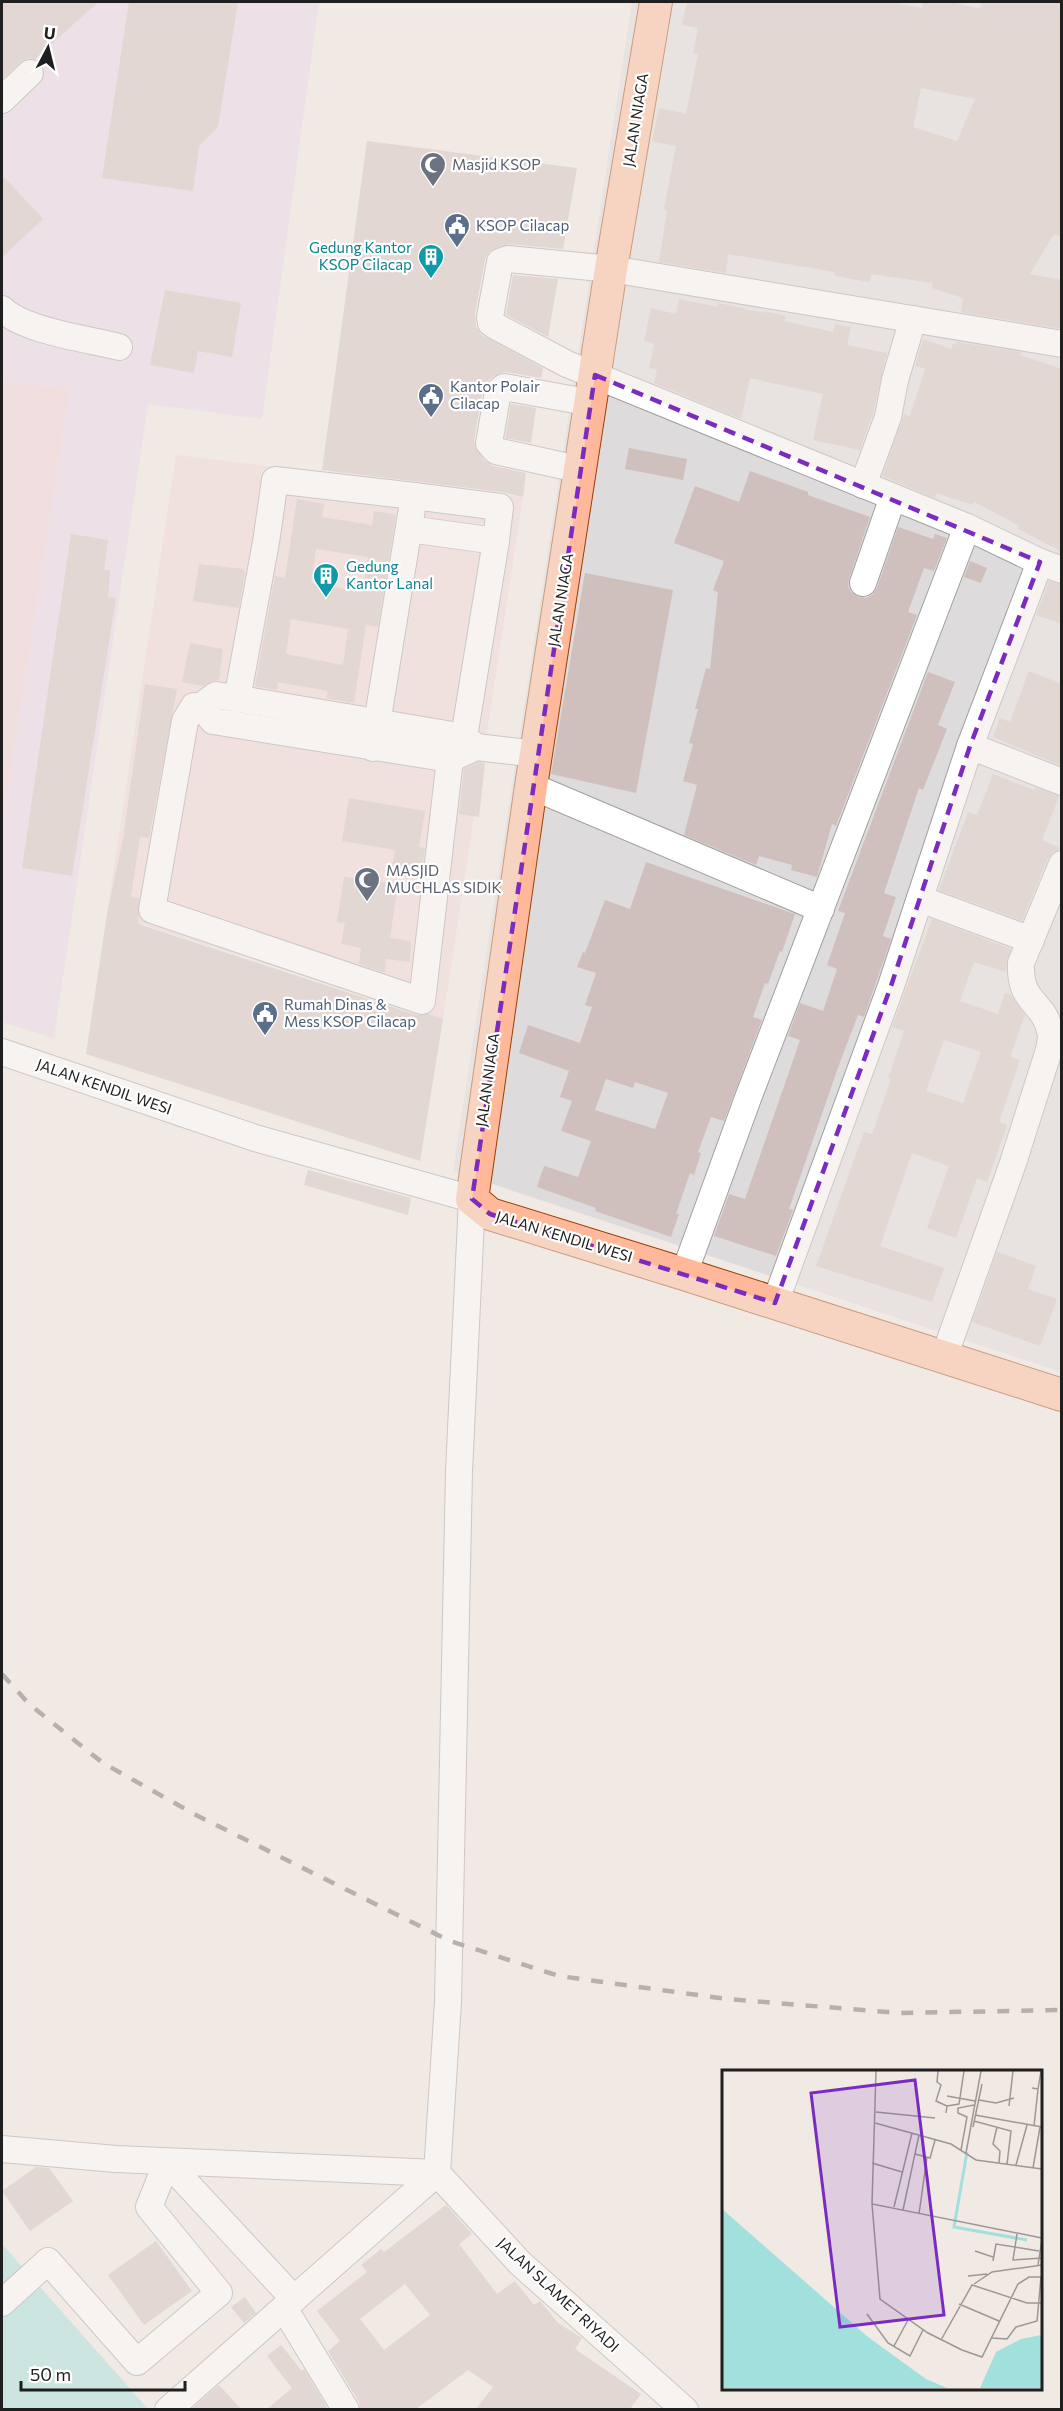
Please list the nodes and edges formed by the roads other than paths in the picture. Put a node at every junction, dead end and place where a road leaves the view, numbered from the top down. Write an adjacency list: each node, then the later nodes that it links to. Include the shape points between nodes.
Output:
1 (656, 2): 4 (main road, JALAN NIAGA)
2 (30, 73): 3 (street)
3 (2, 100)
4 (611, 269): 6 (street); 9 (main road, JALAN NIAGA); 9 (street, via 508,259 500,262 490,317 497,327 567,364)
5 (2, 309): 8 (street, via 40,328)
6 (913, 319): 7 (street); 11 (street, via 888,417)
7 (1062, 344)
8 (119, 347)
9 (594, 389): 10 (main road, JALAN NIAGA); 10 (street, via 504,387 498,392 489,443 495,451); 11 (street)
10 (582, 470): 25 (main road, JALAN NIAGA)
11 (863, 485): 13 (street)
12 (414, 496): 15 (street); 16 (street, via 500,507); 19 (street, via 275,480)
13 (894, 497): 14 (street); 18 (street)
14 (967, 527): 17 (street); 31 (street)
15 (409, 530): 16 (street); 21 (street)
16 (496, 541): 22 (street)
17 (1051, 566): 23 (street)
18 (863, 583)
19 (237, 699): 20 (street, via 216,696); 21 (street)
20 (201, 706): 24 (street, via 213,721); 26 (street, via 194,706 185,722 152,910 422,1001)
21 (376, 722): 22 (street); 24 (street)
22 (470, 742): 25 (street); 26 (street)
23 (969, 746): 27 (street); 30 (street)
24 (373, 748): 26 (street)
25 (537, 754): 28 (main road, JALAN NIAGA)
26 (450, 759)
27 (1062, 782)
28 (531, 786): 31 (street); 34 (main road, JALAN NIAGA)
29 (1062, 864): 32 (street)
30 (920, 899): 32 (street); 36 (street)
31 (821, 909): 35 (street)
32 (1030, 940): 37 (street, via 1021,963 1020,980 1045,1017 1051,1032 1049,1050)
33 (2, 1052): 34 (street, JALAN KENDIL WESI, via 255,1138)
34 (472, 1199): 35 (main road, JALAN KENDIL WESI, via 490,1214); 41 (street, via 459,1471 448,2002)
35 (684, 1274): 36 (main road, JALAN KENDIL WESI)
36 (775, 1303): 37 (main road, JALAN KENDIL WESI)
37 (944, 1357): 38 (main road, JALAN KENDIL WESI)
38 (1062, 1395)
39 (2, 2149): 40 (street)
40 (167, 2162): 41 (street); 42 (street, via 149,2207 219,2293 137,2362 48,2261); 43 (street)
41 (437, 2173): 43 (street); 46 (street, JALAN SLAMET RIYADI, via 520,2263)
42 (2, 2303)
43 (289, 2304): 44 (street); 45 (street)
44 (168, 2409)
45 (346, 2409)
46 (685, 2409)

